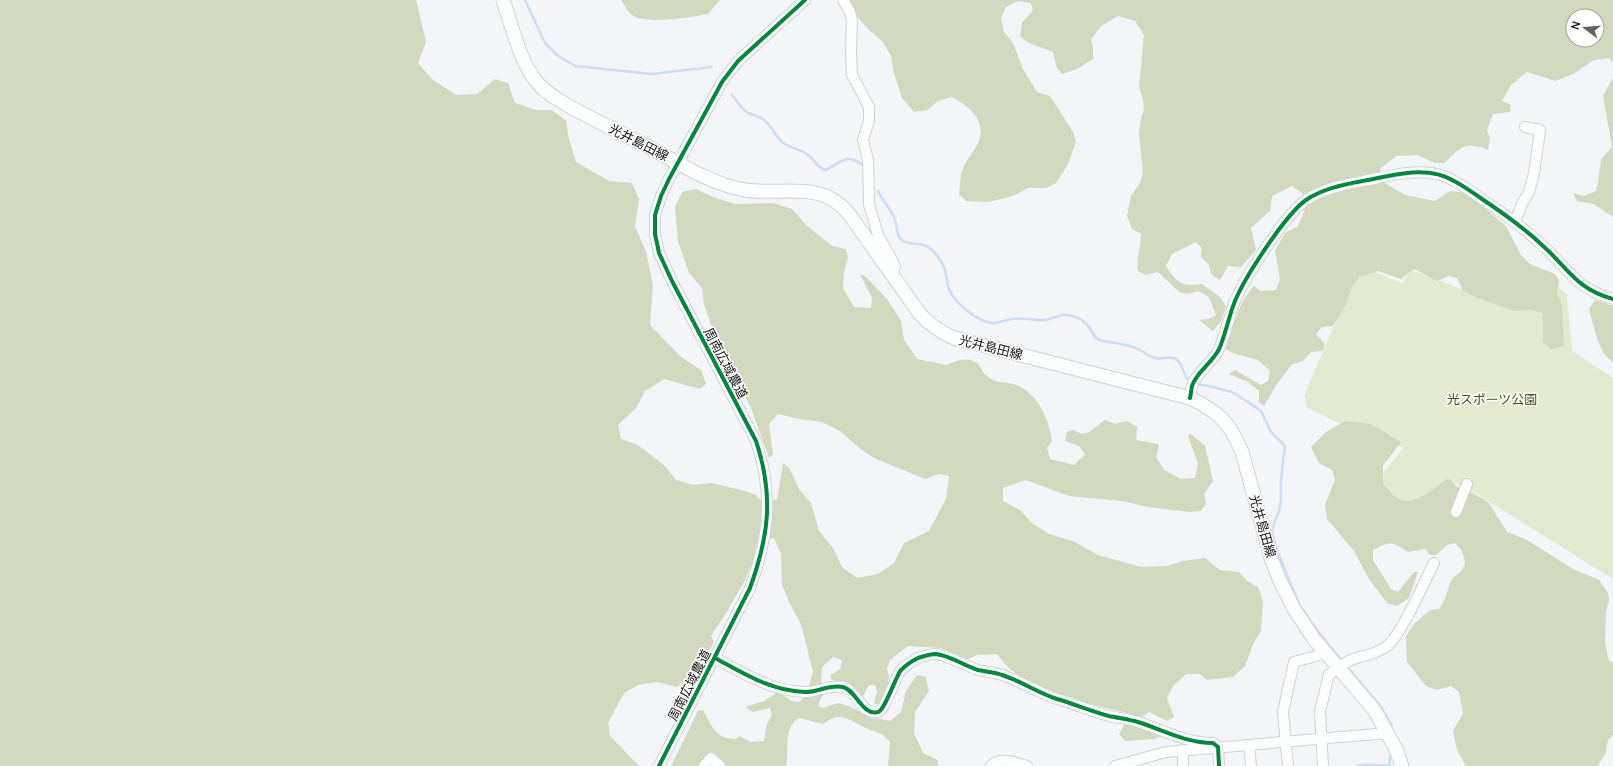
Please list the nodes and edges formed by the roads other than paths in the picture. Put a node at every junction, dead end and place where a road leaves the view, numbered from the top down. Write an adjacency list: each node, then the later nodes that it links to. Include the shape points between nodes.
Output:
1 (503, 0): 5 (main road, 光井島田線, via 528,70 548,94)
2 (805, 0): 5 (street, 周南広域農道, via 738,61 708,105)
3 (843, 0): 7 (street, via 852,21 852,75 869,107 869,121 863,140 868,160 869,204 878,235 891,258 894,268)
4 (1525, 127): 6 (street, via 1540,130 1534,174)
5 (678, 162): 7 (main road, 光井島田線, via 712,180 743,190 800,191 828,196 842,205); 14 (street, 周南広域農道, via 661,196 655,215 659,253 756,441 767,488 766,534 759,563 750,588)
6 (1515, 222): 8 (street, via 1543,245 1583,286); 9 (street, via 1454,180 1437,173 1422,171 1352,184 1322,192 1306,200 1275,235 1246,279 1220,348 1196,379)
7 (892, 274): 9 (main road, 光井島田線, via 931,326 954,338)
8 (1613, 299)
9 (1190, 398): 13 (main road, 光井島田線, via 1209,407 1229,426 1236,437 1280,581 1294,609)
10 (1467, 484): 11 (street)
11 (1456, 512)
12 (1434, 563): 15 (street, via 1398,632 1387,646 1371,655 1347,662)
13 (1324, 651): 15 (main road, 光井島田線); 18 (street, via 1294,662 1283,712)
14 (715, 658): 20 (street, via 771,686 803,692 834,686 847,688 864,707 871,712 877,712 884,705 902,670 912,661 934,654 979,670 1001,674 1053,698 1138,722 1199,743 1213,743); 23 (street, 周南広域農道)
15 (1339, 669): 16 (main road, 光井島田線, via 1375,711); 17 (street, via 1329,674 1320,711)
16 (1388, 733): 17 (street); 34 (main road, 光井島田線)
17 (1322, 739): 18 (street); 33 (street)
18 (1286, 742): 19 (street); 32 (street)
19 (1249, 745): 20 (street); 31 (street)
20 (1218, 748): 21 (street); 30 (street)
21 (1183, 750): 22 (street, via 1166,752); 29 (street)
22 (1146, 761): 28 (street)
23 (659, 766)
24 (704, 766): 25 (street, via 711,758)
25 (720, 766)
26 (992, 766): 27 (street, via 1002,760)
27 (1027, 766)
28 (1115, 766)
29 (1183, 766)
30 (1220, 766)
31 (1250, 766)
32 (1288, 766)
33 (1323, 766)
34 (1402, 766)

